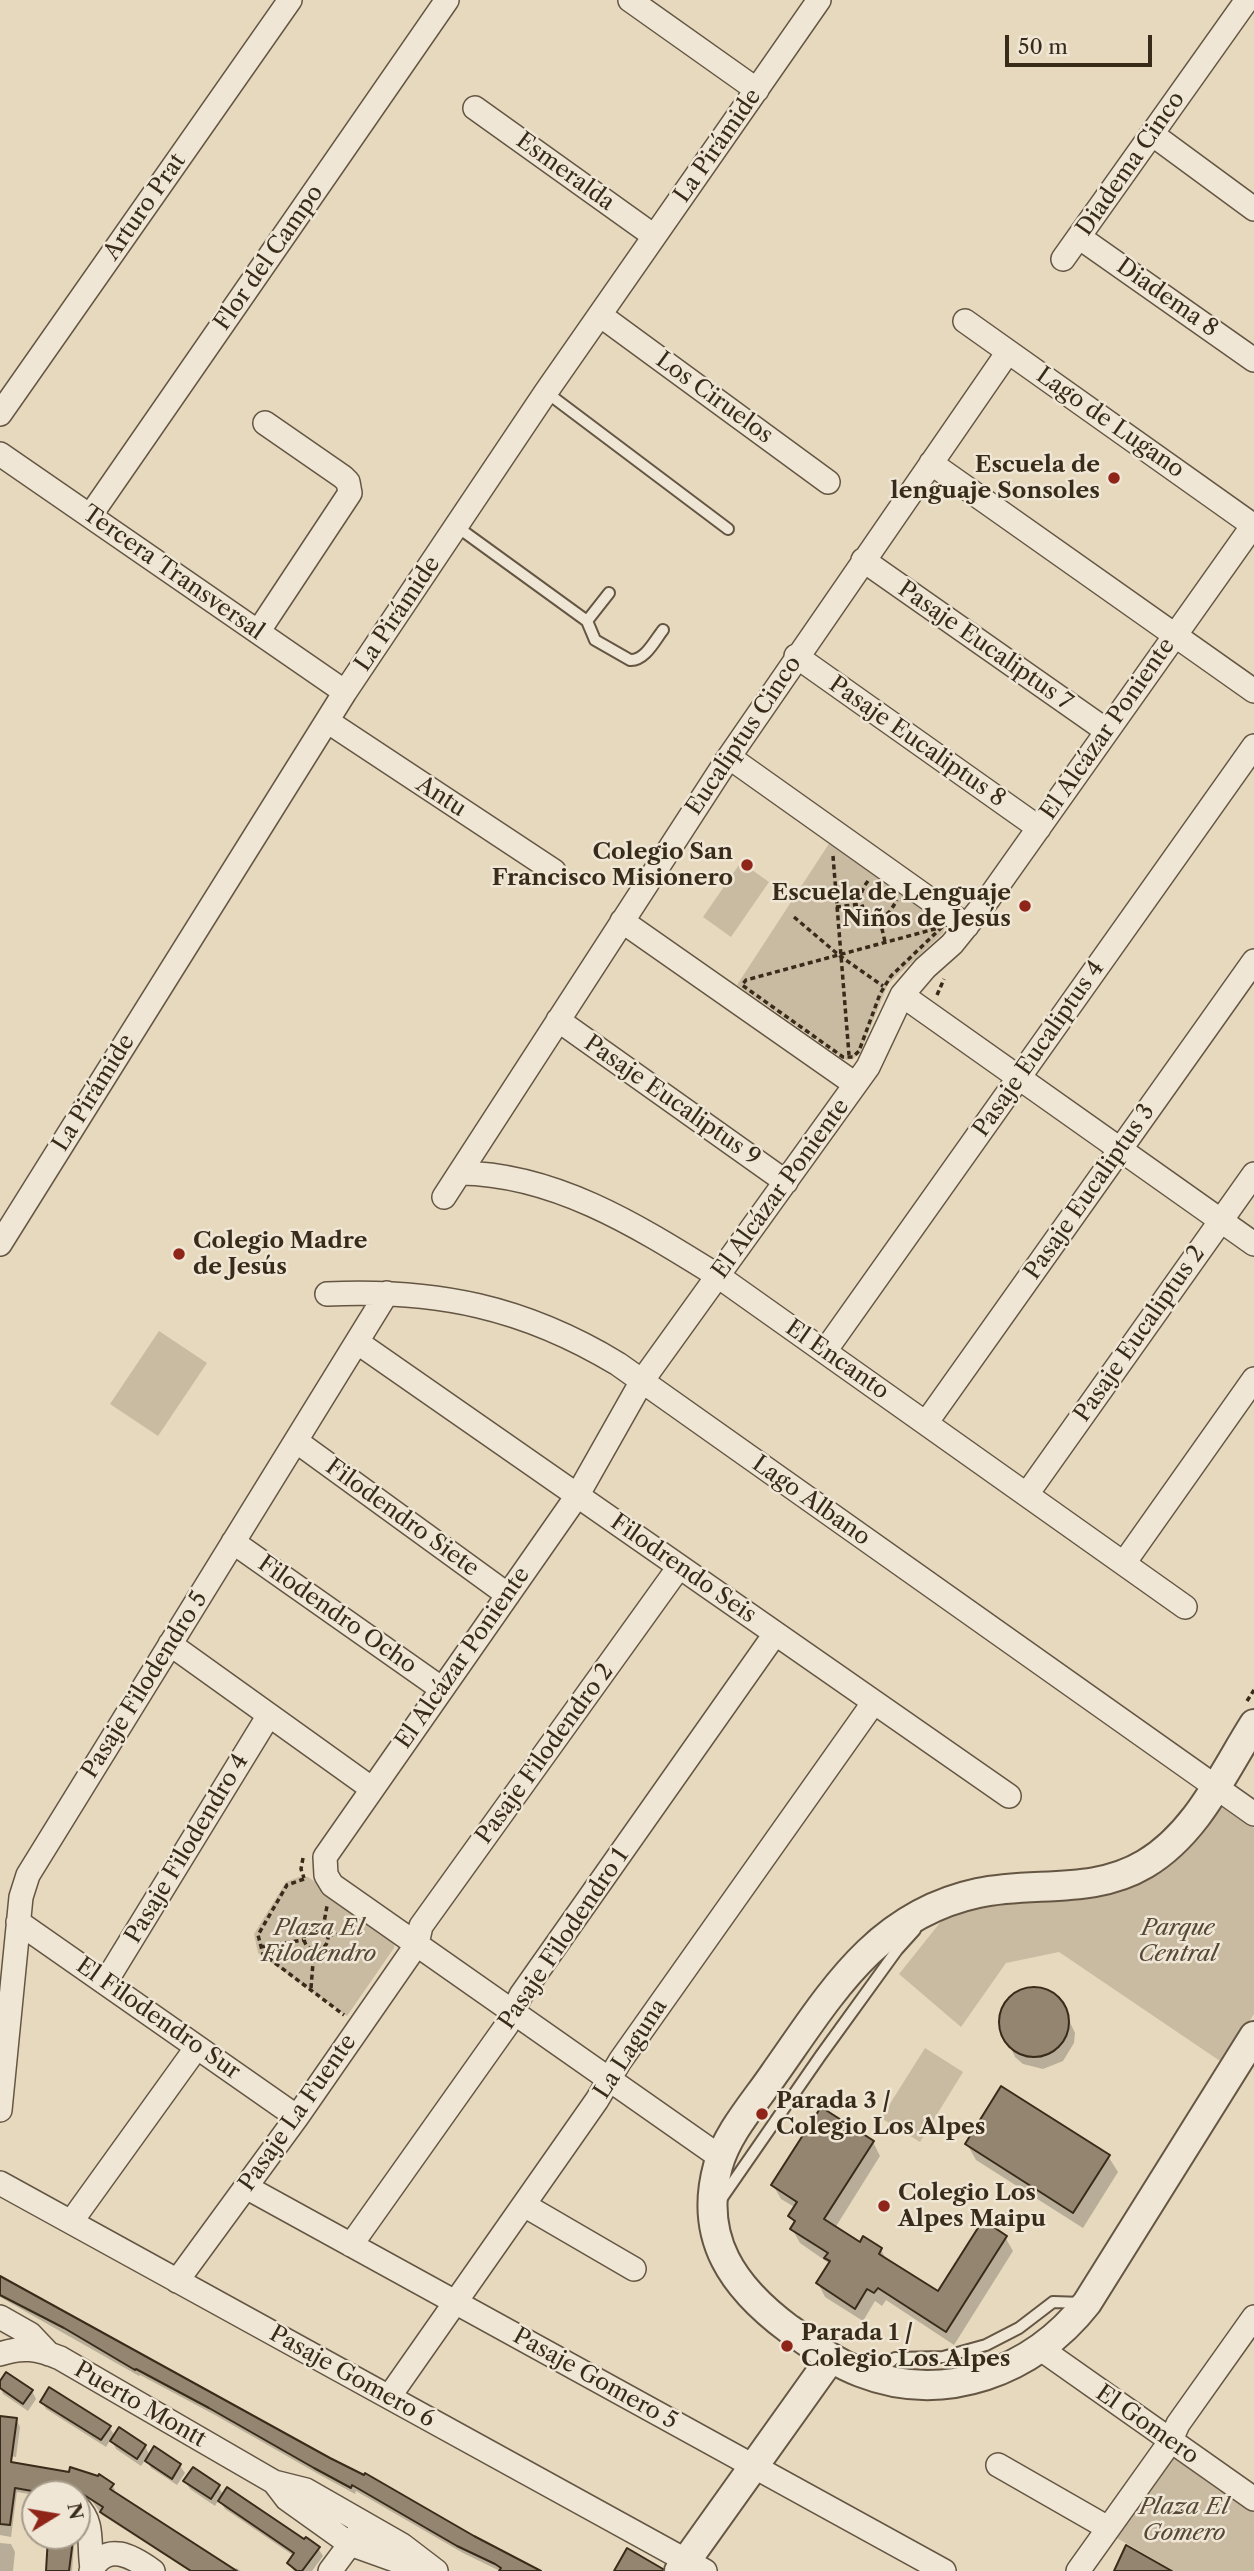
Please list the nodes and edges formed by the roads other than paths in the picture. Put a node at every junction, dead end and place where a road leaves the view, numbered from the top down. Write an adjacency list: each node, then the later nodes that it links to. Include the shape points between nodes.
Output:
1 (290, 0): 18 (street, Arturo Prat)
2 (447, 0): 23 (street, Flor del Campo)
3 (629, 0): 6 (street)
4 (819, 0): 6 (street, La Pirámide)
5 (1247, 0): 8 (street, Diadema Cinco)
6 (757, 90): 10 (street, La Pirámide)
7 (475, 108): 10 (street, Esmeralda)
8 (1152, 134): 9 (street); 11 (street, Diadema Cinco)
9 (1254, 209)
10 (654, 236): 13 (street, La Pirámide)
11 (1079, 237): 12 (street, Diadema Cinco); 16 (street, Diadema 8)
12 (1063, 259)
13 (600, 315): 17 (street, La Pirámide); 22 (street, Los Ciruelos)
14 (965, 321): 15 (street, Lago de Lugano)
15 (1008, 352): 21 (street, Eucaliptus Cinco); 24 (street, Lago de Lugano)
16 (1254, 360)
17 (546, 392): 25 (street, La Pirámide); 26 (lane)
18 (0, 414)
19 (265, 423): 31 (street, via 344,477 350,494)
20 (0, 454): 23 (street, Tercera Transversal)
21 (931, 463): 27 (street, Eucaliptus Cinco); 32 (street)
22 (828, 482)
23 (90, 516): 31 (street, Tercera Transversal)
24 (1254, 525): 32 (street, El Alcázar Poniente)
25 (456, 526): 29 (lane); 35 (street, La Pirámide)
26 (728, 529)
27 (863, 560): 33 (street, Eucaliptus Cinco); 37 (street, Pasaje Eucaliptus 7)
28 (609, 593): 29 (lane)
29 (587, 621): 30 (lane, via 595,640 636,661)
30 (663, 630)
31 (258, 632): 35 (street, Tercera Transversal)
32 (1175, 635): 34 (street); 37 (street, El Alcázar Poniente)
33 (796, 656): 39 (street, Eucaliptus Cinco); 40 (street, Pasaje Eucaliptus 8)
34 (1254, 691)
35 (345, 692): 36 (street, La Pirámide)
36 (327, 721): 41 (street, Antu); 55 (street, La Pirámide)
37 (1107, 731): 40 (street, El Alcázar Poniente)
38 (1254, 746): 47 (street, Pasaje Eucaliptus 4)
39 (729, 757): 42 (street, Eucaliptus Cinco); 43 (street)
40 (1039, 828): 43 (street, El Alcázar Poniente)
41 (554, 871)
42 (622, 921): 46 (street, Eucaliptus Cinco); 48 (street)
43 (967, 926): 45 (street, El Alcázar Poniente)
44 (1254, 961): 49 (street, Pasaje Eucaliptus 3)
45 (894, 991): 47 (street); 48 (street, El Alcázar Poniente, via 868,1068)
46 (558, 1020): 50 (street, Eucaliptus Cinco); 52 (street, Pasaje Eucaliptus 9)
47 (1019, 1077): 49 (street); 61 (street, Pasaje Eucaliptus 4)
48 (855, 1084): 52 (street, El Alcázar Poniente)
49 (1120, 1149): 54 (street); 64 (street, Pasaje Eucaliptus 3)
50 (460, 1173): 53 (street, Eucaliptus Cinco); 57 (street, El Encanto, via 529,1183 570,1195 645,1231)
51 (1254, 1174): 54 (street, Pasaje Eucaliptus 2)
52 (786, 1182): 57 (street, El Alcázar Poniente)
53 (444, 1197)
54 (1221, 1221): 56 (street); 66 (street, Pasaje Eucaliptus 2)
55 (0, 1244)
56 (1254, 1244)
57 (718, 1276): 61 (street, El Encanto); 63 (street, El Alcázar Poniente)
58 (387, 1293): 59 (street, Lago Albano); 60 (street, Pasaje Filodendro 5); 63 (street, Lago Albano, via 471,1302 530,1319 589,1346)
59 (327, 1294)
60 (357, 1342): 65 (street, Pasaje Filodendro 5); 67 (street, Filodrendo Seis)
61 (825, 1351): 64 (street, El Encanto)
62 (1254, 1379): 69 (street)
63 (642, 1381): 67 (street, El Alcázar Poniente); 79 (street, Lago Albano)
64 (926, 1423): 66 (street, El Encanto)
65 (296, 1441): 68 (street, Pasaje Filodendro 5); 71 (street, Filodendro Siete)
66 (1027, 1494): 69 (street, El Encanto)
67 (577, 1496): 70 (street, Filodrendo Seis); 71 (street, El Alcázar Poniente)
68 (233, 1542): 74 (street, Pasaje Filodendro 5); 75 (street, Filodendro Ocho)
69 (1124, 1563): 72 (street, El Encanto)
70 (679, 1567): 73 (street, Filodrendo Seis); 85 (street, Pasaje Filodendro 2, via 421,1926)
71 (508, 1595): 75 (street, El Alcázar Poniente)
72 (1185, 1606)
73 (775, 1634): 76 (street, Filodrendo Seis); 87 (street, Pasaje Filodendro 1)
74 (170, 1644): 77 (street); 84 (street, Pasaje Filodendro 5, via 28,1875)
75 (442, 1689): 80 (street, El Alcázar Poniente)
76 (874, 1702): 81 (street, Filodrendo Seis); 90 (street, La Laguna)
77 (269, 1715): 80 (street); 86 (street, Pasaje Filodendro 4)
78 (1254, 1724): 79 (street)
79 (1214, 1787): 82 (street, Lago Albano); 83 (street, via 1180,1837 1126,1873 1094,1884 1008,1888)
80 (371, 1788): 85 (street, El Alcázar Poniente, via 328,1849 324,1867 332,1885)
81 (1009, 1796)
82 (1254, 1814)
83 (953, 1900): 93 (street, via 890,1932 854,1965); 97 (lane, via 923,1922 897,1950 731,2182)
84 (18, 1922): 86 (street, El Filodendro Sur); 91 (street, Pasaje Filodendro 5)
85 (417, 1944): 87 (street); 92 (street, Pasaje La Fuente)
86 (105, 1983): 89 (street, El Filodendro Sur)
87 (514, 2010): 90 (street); 99 (street, Pasaje Filodendro 1)
88 (1254, 2036): 103 (street)
89 (197, 2047): 92 (street, El Filodendro Sur); 98 (street)
90 (610, 2078): 93 (street); 96 (street, La Laguna)
91 (0, 2110)
92 (297, 2117): 95 (street, Pasaje La Fuente)
93 (720, 2157): 97 (street)
94 (0, 2183): 98 (street, Pasaje Gomero 6)
95 (246, 2187): 99 (street, Pasaje Gomero 5); 101 (street, Pasaje La Fuente)
96 (524, 2205): 100 (street); 102 (street, La Laguna)
97 (714, 2221): 109 (street, via 723,2256 741,2286 764,2310)
98 (71, 2222): 101 (street, Pasaje Gomero 6)
99 (351, 2245): 102 (street, Pasaje Gomero 5)
100 (634, 2269)
101 (177, 2281): 111 (street, Pasaje Gomero 6)
102 (456, 2302): 111 (street, La Laguna); 114 (street, Pasaje Gomero 5)
103 (1087, 2303): 106 (street); 110 (lane, via 1054,2302 1020,2328 986,2345 943,2357 895,2358)
104 (0, 2317): 108 (street, via 30,2334)
105 (1254, 2317): 112 (street)
106 (1041, 2349): 110 (street, via 1002,2370 958,2381 926,2384); 112 (street, El Gomero)
107 (0, 2354): 108 (street, Puerto Montt, via 15,2348)
108 (49, 2354): 115 (street, Puerto Montt)
109 (831, 2358): 110 (street); 114 (street)
110 (873, 2377)
111 (389, 2397): 123 (street, Pasaje Gomero 6)
112 (1170, 2442): 116 (street, El Gomero); 118 (street)
113 (998, 2465): 118 (street)
114 (754, 2466): 123 (street); 128 (street, Pasaje Gomero 5)
115 (274, 2482): 117 (street, Puerto Montt, via 306,2490); 120 (street, Puerto Montt, via 287,2499)
116 (1254, 2499)
117 (365, 2524): 120 (street); 125 (street, Puerto Montt)
118 (1108, 2528): 129 (street)
119 (91, 2529): 122 (street, via 117,2541)
120 (350, 2544): 125 (street, Puerto Montt); 127 (street)
121 (89, 2550): 124 (street)
122 (126, 2554): 124 (street, via 107,2556); 126 (street)
123 (690, 2568)
124 (91, 2569)
125 (434, 2570)
126 (153, 2571)
127 (330, 2571)
128 (944, 2571)
129 (1078, 2571)

